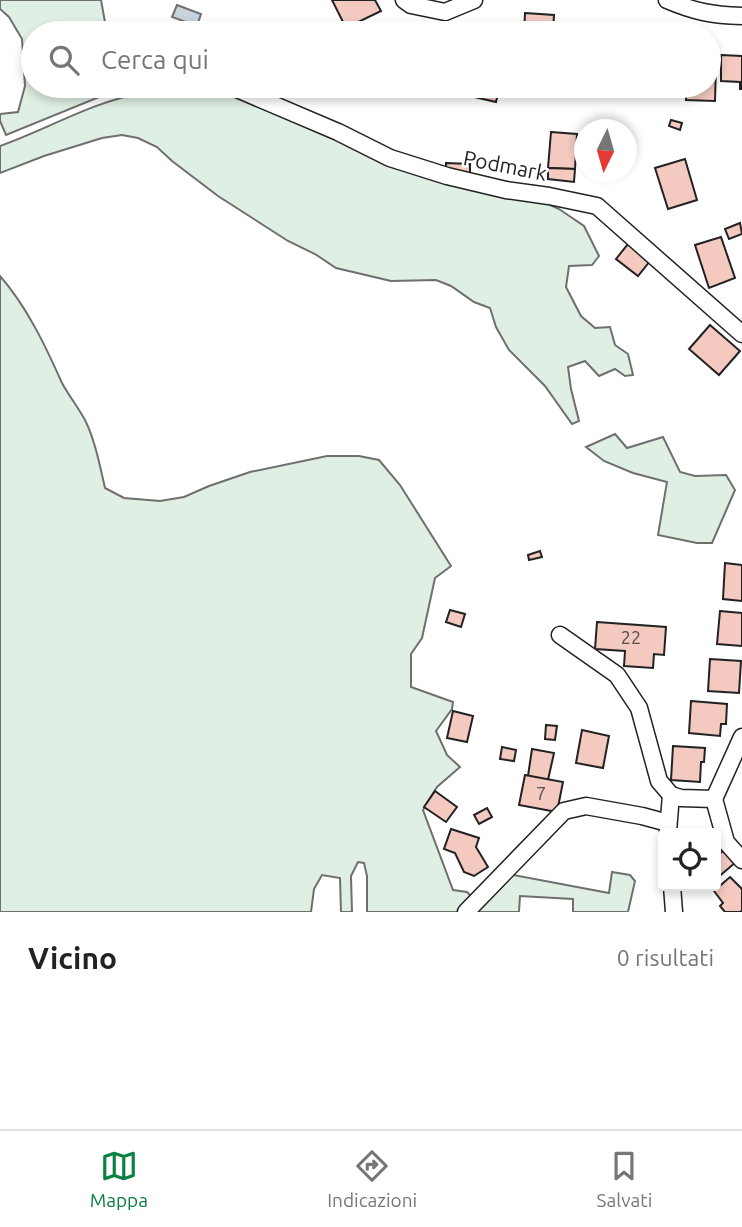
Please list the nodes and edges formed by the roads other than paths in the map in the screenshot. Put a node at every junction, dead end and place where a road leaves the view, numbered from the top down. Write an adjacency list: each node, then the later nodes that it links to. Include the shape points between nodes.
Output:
1 (404, 0): 2 (street, via 445,12)
2 (474, 0)
3 (667, 0): 4 (street, via 713,15)
4 (742, 16)
5 (258, 98): 6 (street, Podmark, via 390,158 506,190 597,206)
6 (742, 334)
7 (560, 635): 9 (street, via 617,675 639,708 659,781)
8 (742, 737): 10 (street)
9 (671, 795): 10 (street); 11 (street)
10 (715, 799): 12 (street, via 726,842)
11 (668, 828): 14 (street, via 586,806 564,811)
12 (742, 860)
13 (672, 891): 15 (street)
14 (466, 912)
15 (674, 912)

